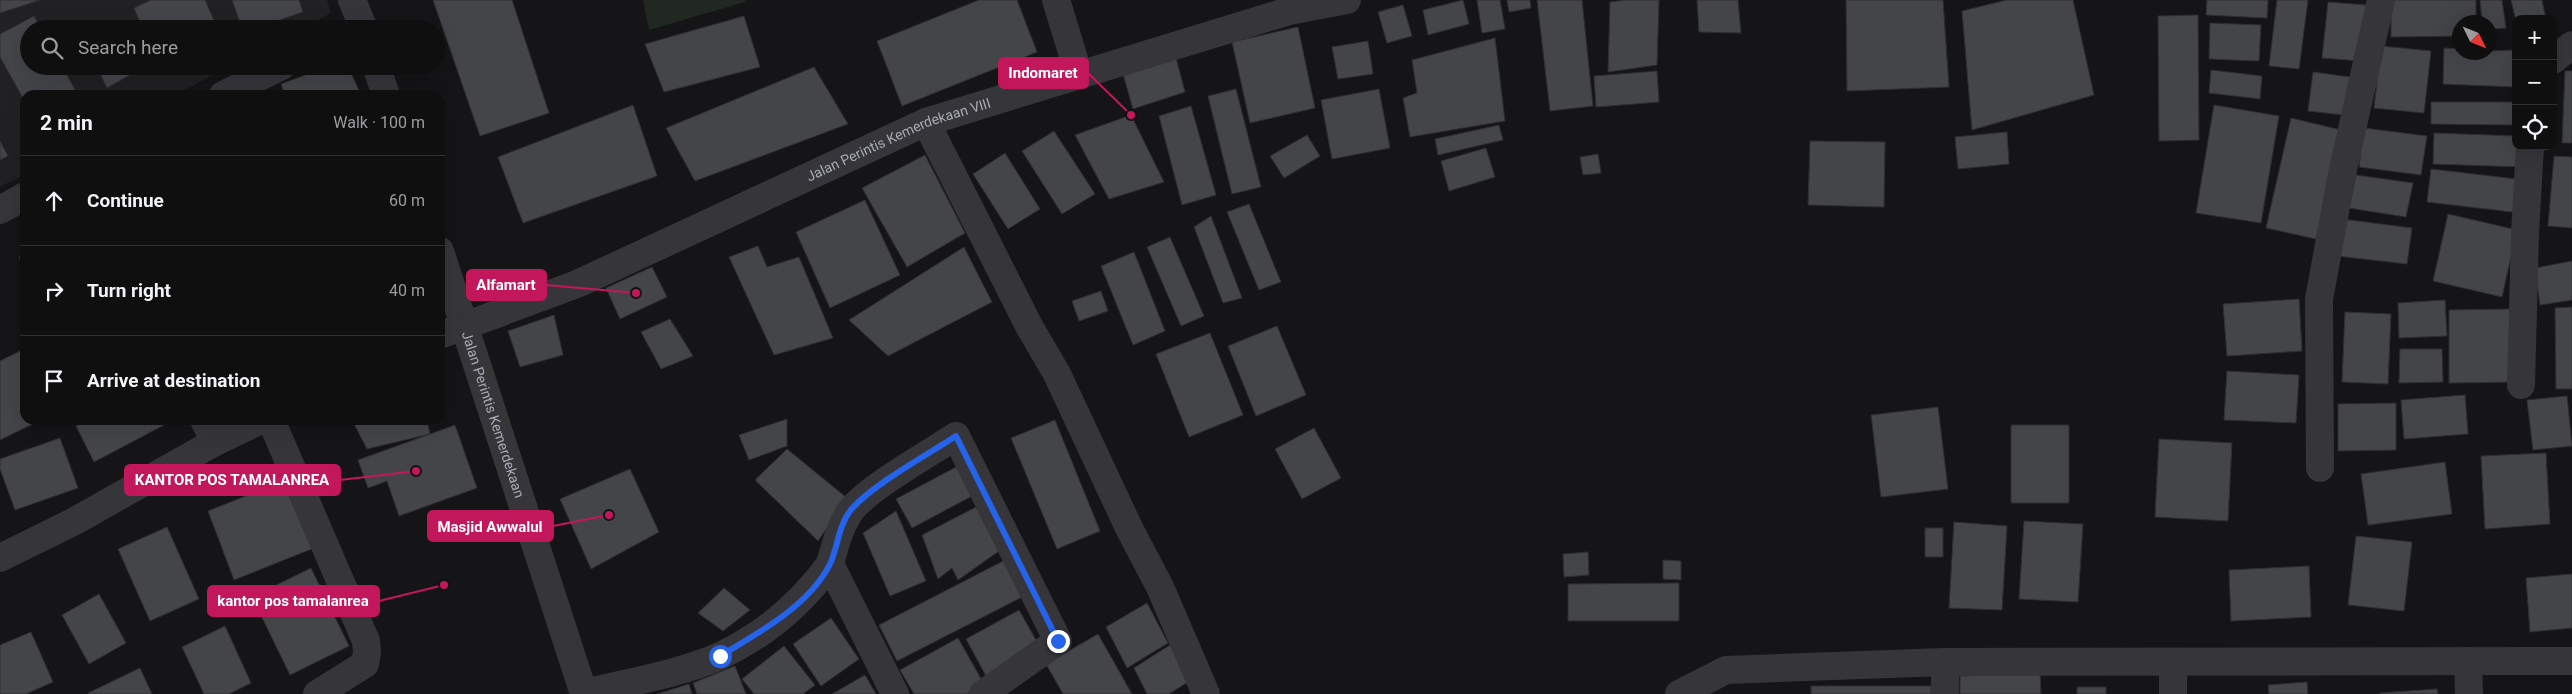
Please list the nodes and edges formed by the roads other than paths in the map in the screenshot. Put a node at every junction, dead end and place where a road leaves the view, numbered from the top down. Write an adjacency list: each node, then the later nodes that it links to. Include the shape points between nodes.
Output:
1 (352, 0): 6 (street)
2 (1056, 0): 11 (street)
3 (1346, 0): 5 (street, Jalan Perintis Kemerdekaan VIII)
4 (2381, 0): 25 (street, via 2342,174 2319,298)
5 (1287, 5): 11 (street, Jalan Perintis Kemerdekaan VIII)
6 (359, 20)
7 (2572, 45): 8 (street)
8 (2557, 57)
9 (264, 75): 12 (street)
10 (379, 75): 13 (street)
11 (1079, 76): 14 (street, Jalan Perintis Kemerdekaan VIII)
12 (233, 90)
13 (384, 90)
14 (926, 122): 19 (street, Jalan Perintis Kemerdekaan VIII, via 577,284); 36 (street, via 1029,326 1057,374 1128,528 1160,587)
15 (2530, 150): 21 (street)
16 (20, 199): 17 (street)
17 (0, 210)
18 (445, 265): 19 (street, Jalan Perintis Kemerdekaan)
19 (466, 325): 20 (street, Jalan Perintis Kemerdekaan VIII); 33 (street, Jalan Perintis Kemerdekaan)
20 (445, 333)
21 (2521, 385)
22 (238, 425): 24 (street)
23 (273, 425): 32 (street, via 368,652 365,664)
24 (210, 431): 26 (street, via 75,521)
25 (2320, 468)
26 (0, 558)
27 (830, 564): 33 (street, via 790,610 720,656); 34 (street); 35 (street, via 838,535 860,501 956,436 1058,641)
28 (2468, 661): 29 (street); 31 (street); 40 (street)
29 (2572, 661)
30 (1945, 662): 31 (street); 37 (street, via 1726,670); 38 (street)
31 (2173, 662): 39 (street)
32 (317, 694)
33 (584, 694)
34 (895, 694)
35 (983, 694)
36 (1206, 694)
37 (1679, 694)
38 (1945, 694)
39 (2173, 694)
40 (2469, 694)

